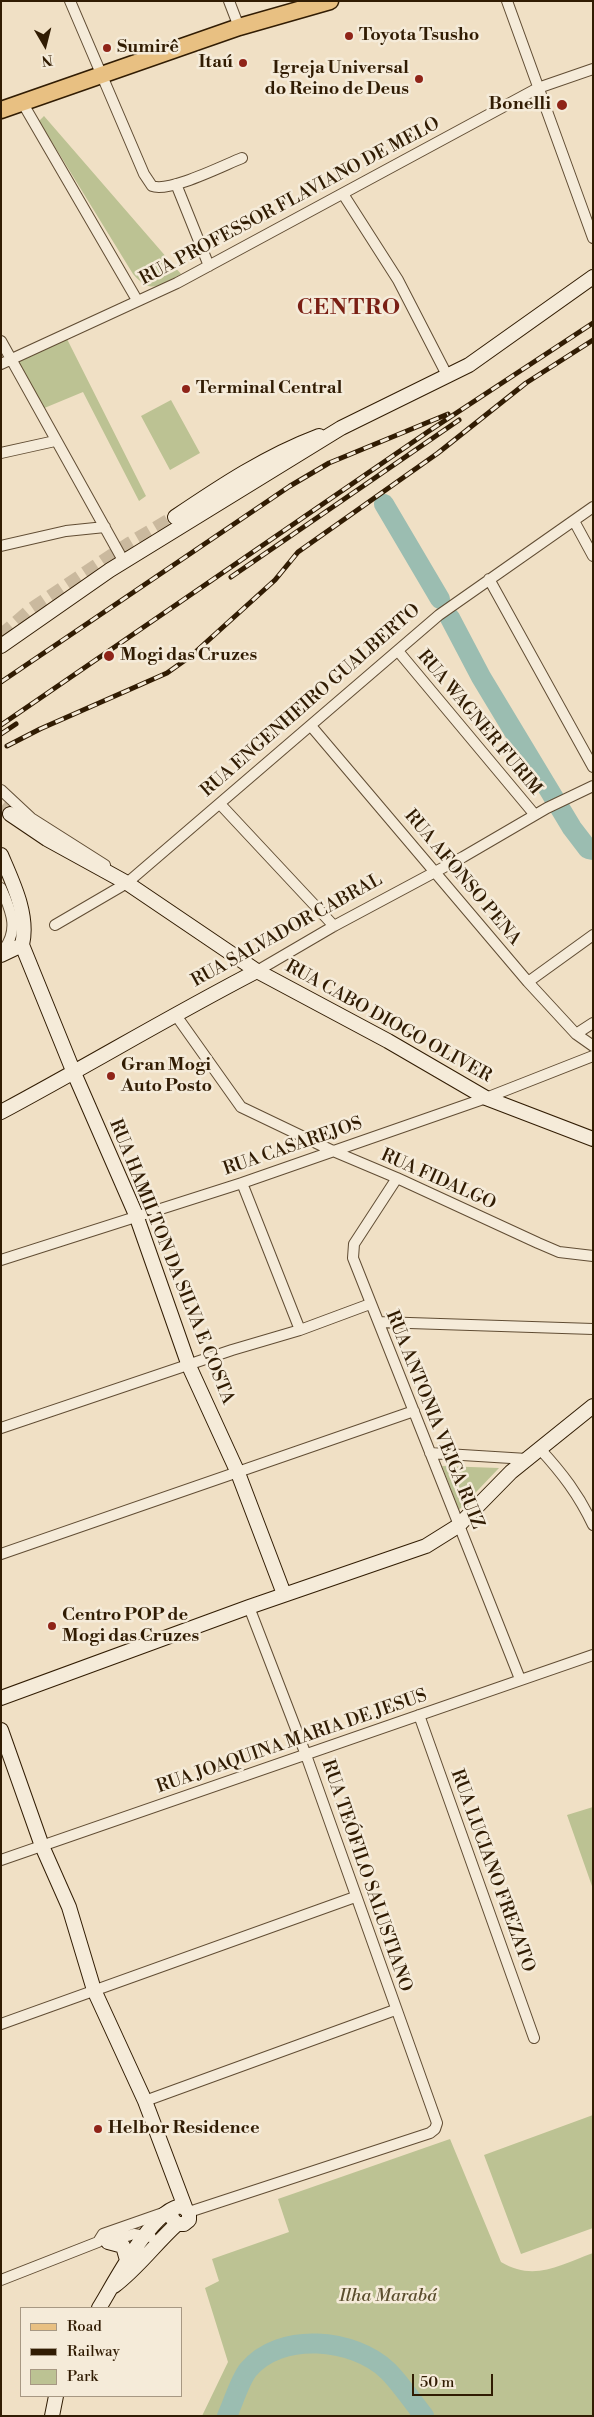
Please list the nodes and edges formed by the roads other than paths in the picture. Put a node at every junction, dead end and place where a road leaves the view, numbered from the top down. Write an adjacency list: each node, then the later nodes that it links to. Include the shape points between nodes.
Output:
1 (70, 1): 7 (street)
2 (229, 1): 5 (street)
3 (330, 1): 5 (main road)
4 (507, 1): 8 (street)
5 (239, 27): 7 (main road)
6 (593, 69): 8 (street, RUA PROFESSOR FLAVIANO DE MELO)
7 (100, 76): 9 (main road); 12 (street, via 152,186)
8 (538, 88): 13 (street, RUA PROFESSOR FLAVIANO DE MELO); 14 (street)
9 (22, 102): 10 (main road); 17 (street)
10 (1, 110)
11 (242, 158): 12 (street)
12 (176, 184): 15 (street)
13 (343, 194): 15 (street, RUA PROFESSOR FLAVIANO DE MELO); 20 (street, via 398,280)
14 (593, 238)
15 (205, 268): 17 (street, RUA PROFESSOR FLAVIANO DE MELO)
16 (593, 277): 20 (street, via 483,356)
17 (137, 300): 19 (street, RUA PROFESSOR FLAVIANO DE MELO)
18 (1, 341): 19 (street)
19 (6, 362): 22 (street)
20 (448, 377): 21 (street)
21 (341, 428): 25 (street, via 274,454); 30 (street)
22 (55, 441): 23 (street); 27 (street)
23 (1, 453)
24 (593, 508): 26 (street, RUA ENGENHEIRO GUALBERTO)
25 (175, 517)
26 (574, 521): 29 (street); 31 (street, RUA ENGENHEIRO GUALBERTO)
27 (105, 527): 28 (street, via 66,531); 30 (street)
28 (1, 546)
29 (593, 556)
30 (124, 562): 32 (street)
31 (489, 579): 33 (street, RUA ENGENHEIRO GUALBERTO); 35 (street)
32 (1, 646)
33 (398, 651): 34 (street, RUA ENGENHEIRO GUALBERTO); 40 (street, RUA WAGNER FURIM)
34 (311, 726): 38 (street, RUA ENGENHEIRO GUALBERTO); 42 (street, RUA AFONSO PENA)
35 (593, 767)
36 (593, 786): 40 (street, RUA SALVADOR CABRAL)
37 (1, 790): 43 (street, RUA CABO DIOGO OLIVER, via 31,818 95,858)
38 (220, 804): 43 (street, RUA ENGENHEIRO GUALBERTO); 46 (street)
39 (10, 814): 43 (street, via 78,857)
40 (535, 815): 42 (street, RUA SALVADOR CABRAL)
41 (1, 855): 48 (street, via 22,912 25,931)
42 (435, 870): 46 (street, RUA SALVADOR CABRAL); 51 (street, RUA AFONSO PENA)
43 (124, 881): 45 (street, RUA ENGENHEIRO GUALBERTO); 50 (street, RUA CABO DIOGO OLIVER)
44 (1, 888): 49 (street, via 14,925 10,942)
45 (55, 925)
46 (334, 926): 50 (street, RUA SALVADOR CABRAL)
47 (593, 935): 51 (street)
48 (22, 945): 49 (street); 57 (street, RUA HAMILTON DA SILVA E COSTA)
49 (1, 954)
50 (257, 972): 52 (street, RUA SALVADOR CABRAL); 58 (street, RUA CABO DIOGO OLIVER, via 388,1041)
51 (528, 982): 54 (street, RUA AFONSO PENA)
52 (175, 1014): 57 (street, RUA SALVADOR CABRAL); 61 (street, RUA FIDALGO, via 240,1107)
53 (593, 1023): 54 (street)
54 (576, 1034): 55 (street, RUA AFONSO PENA)
55 (593, 1046)
56 (593, 1056): 58 (street, RUA CASAREJOS)
57 (74, 1073): 59 (street, RUA SALVADOR CABRAL); 64 (street, RUA HAMILTON DA SILVA E COSTA)
58 (486, 1098): 60 (street, RUA CABO DIOGO OLIVER); 61 (street, RUA CASAREJOS)
59 (1, 1112)
60 (593, 1139)
61 (332, 1151): 62 (street, RUA FIDALGO); 63 (street, RUA CASAREJOS)
62 (397, 1178): 65 (street, RUA FIDALGO, via 559,1252); 67 (street, RUA ANTONIA VEIGA RUIZ, via 354,1244 353,1258)
63 (242, 1183): 64 (street, RUA CASAREJOS); 69 (street)
64 (136, 1215): 66 (street, RUA CASAREJOS); 71 (street, RUA HAMILTON DA SILVA E COSTA)
65 (593, 1256)
66 (1, 1260)
67 (370, 1304): 68 (street, RUA ANTONIA VEIGA RUIZ); 69 (street)
68 (379, 1322): 70 (street); 73 (street, RUA ANTONIA VEIGA RUIZ)
69 (300, 1330): 71 (street)
70 (593, 1330)
71 (189, 1366): 74 (street); 78 (street, RUA HAMILTON DA SILVA E COSTA)
72 (593, 1406): 75 (street)
73 (414, 1411): 76 (street, RUA ANTONIA VEIGA RUIZ); 78 (street)
74 (1, 1428)
75 (540, 1449): 77 (street); 79 (street, via 581,1499)
76 (430, 1453): 77 (street); 80 (street, RUA ANTONIA VEIGA RUIZ)
77 (527, 1459): 80 (street)
78 (238, 1474): 81 (street); 82 (street, RUA HAMILTON DA SILVA E COSTA)
79 (593, 1525)
80 (458, 1526): 82 (street, via 426,1546); 85 (street, RUA ANTONIA VEIGA RUIZ)
81 (1, 1554)
82 (284, 1594): 83 (street)
83 (249, 1607): 86 (street); 89 (street, RUA TEÓFILO SALUSTIANO)
84 (593, 1655): 85 (street, RUA JOAQUINA MARIA DE JESUS)
85 (520, 1679): 87 (street, RUA JOAQUINA MARIA DE JESUS)
86 (1, 1698)
87 (419, 1715): 89 (street, RUA JOAQUINA MARIA DE JESUS); 96 (street, RUA LUCIANO FREZATO)
88 (1, 1730): 90 (street)
89 (306, 1755): 90 (street, RUA JOAQUINA MARIA DE JESUS); 92 (street, RUA TEÓFILO SALUSTIANO)
90 (42, 1846): 91 (street, RUA JOAQUINA MARIA DE JESUS); 93 (street, via 69,1907)
91 (1, 1860)
92 (355, 1897): 93 (street); 94 (street, RUA TEÓFILO SALUSTIANO)
93 (94, 1990): 95 (street); 97 (street)
94 (396, 2010): 97 (street); 98 (street, RUA TEÓFILO SALUSTIANO, via 435,2116 435,2129)
95 (1, 2024)
96 (534, 2038)
97 (145, 2101): 98 (street, via 173,2178)
98 (179, 2212): 99 (street, via 158,2220); 100 (street, via 103,2234)
99 (152, 2238): 100 (street, via 134,2234); 101 (street); 103 (street, via 130,2274)
100 (103, 2242): 101 (street, via 123,2246); 102 (street)
101 (127, 2260): 103 (street)
102 (1, 2280)
103 (112, 2288): 104 (street)
104 (100, 2307)
105 (56, 2397): 106 (street)
106 (52, 2416)

